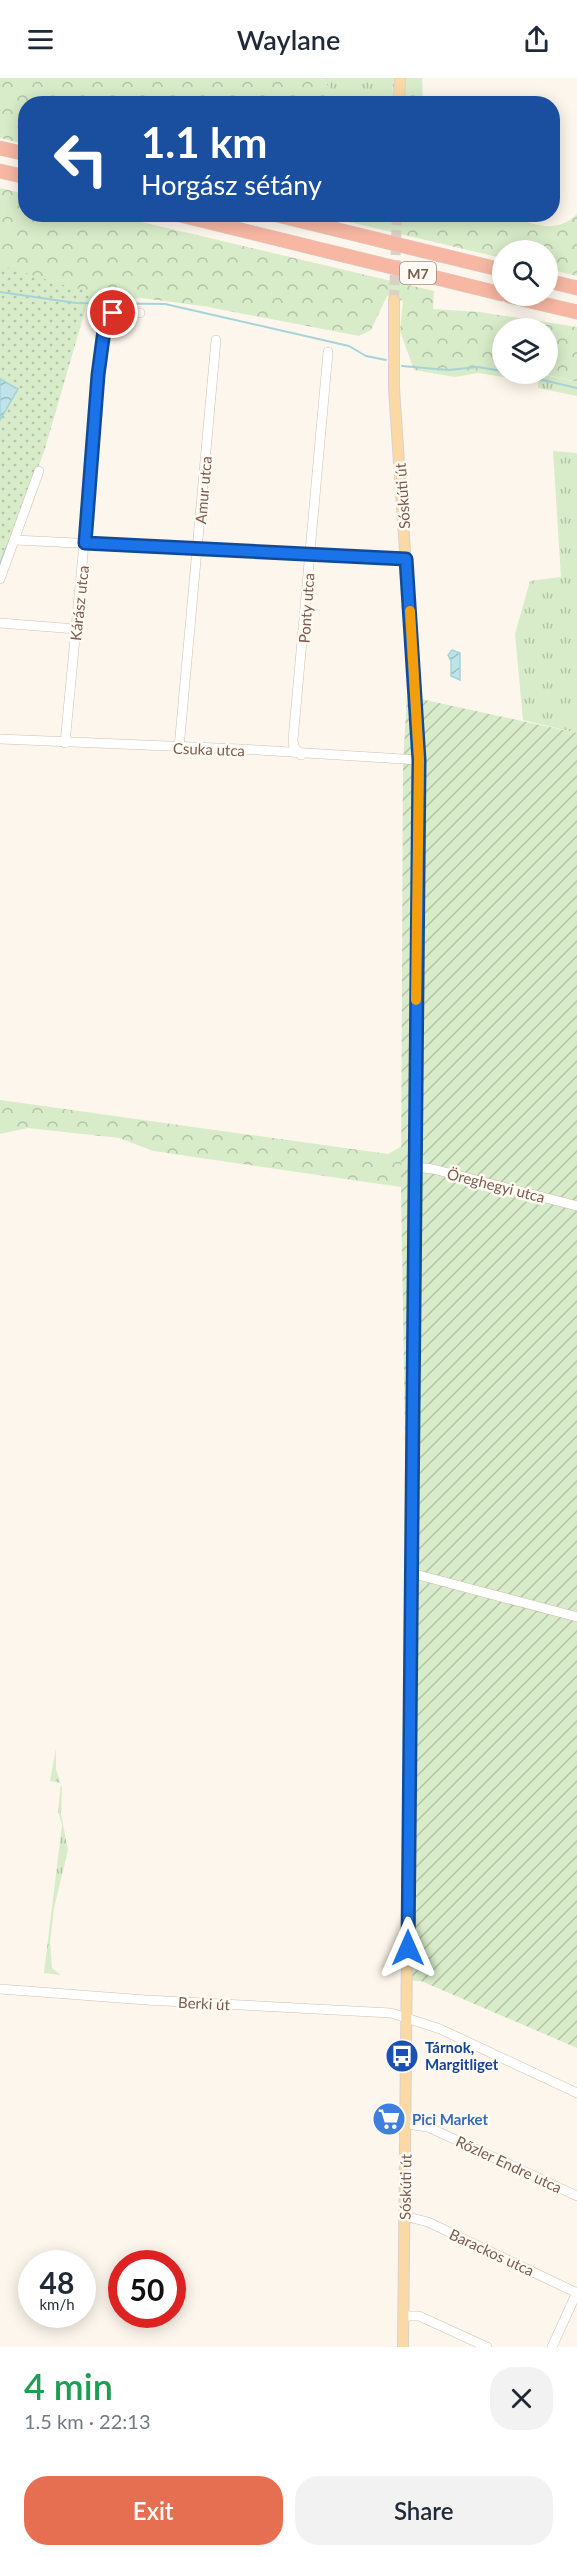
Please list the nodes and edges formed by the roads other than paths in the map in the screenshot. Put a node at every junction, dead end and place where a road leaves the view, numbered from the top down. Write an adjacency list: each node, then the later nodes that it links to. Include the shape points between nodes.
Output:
1 (400, 78): 2 (main road)
2 (399, 96)
3 (0, 148): 4 (highway)
4 (18, 152)
5 (0, 171): 6 (highway)
6 (18, 175)
7 (209, 222): 12 (highway, M7)
8 (306, 222): 9 (highway, M7)
9 (492, 268)
10 (558, 283): 11 (highway)
11 (577, 288)
12 (492, 292)
13 (394, 300): 24 (main road, Sóskúti út, via 394,388)
14 (552, 306): 15 (highway)
15 (577, 312)
16 (140, 313): 21 (street, Kárász utca, via 113,313 105,323)
17 (216, 340): 22 (street, Amur utca)
18 (328, 352): 23 (street, Ponty utca)
19 (39, 471): 20 (street)
20 (15, 540): 21 (street); 25 (street)
21 (85, 543): 22 (street); 27 (street, Kárász utca)
22 (198, 549): 23 (street); 30 (street, Amur utca)
23 (310, 554): 24 (street); 31 (street, Ponty utca, via 293,740)
24 (406, 559): 32 (main road, Sóskúti út)
25 (0, 579)
26 (0, 623): 27 (street)
27 (76, 629): 29 (street, Kárász utca)
28 (0, 739): 29 (street, Csuka utca)
29 (65, 743): 30 (street, Csuka utca)
30 (179, 747): 31 (street, Csuka utca)
31 (301, 754): 32 (street, Csuka utca)
32 (419, 760): 33 (main road, Sóskúti út)
33 (415, 1167): 34 (street, Öreghegyi utca); 35 (main road, Sóskúti út)
34 (577, 1206)
35 (411, 1572): 36 (street); 38 (main road, Sóskúti út)
36 (577, 1617)
37 (0, 1989): 38 (street, Berki út, via 359,2010)
38 (407, 2017): 39 (street, Berki út); 40 (main road, Sóskúti út)
39 (577, 2093)
40 (406, 2124): 41 (street, Rőzler Endre utca, via 428,2127); 42 (main road, Sóskúti út)
41 (577, 2196)
42 (404, 2216): 43 (street, Barackos utca, via 428,2222); 44 (main road, Sóskúti út)
43 (577, 2293): 47 (street)
44 (404, 2316): 45 (main road, Sóskúti út); 46 (street, via 419,2316)
45 (403, 2347)
46 (487, 2347)
47 (552, 2347)

